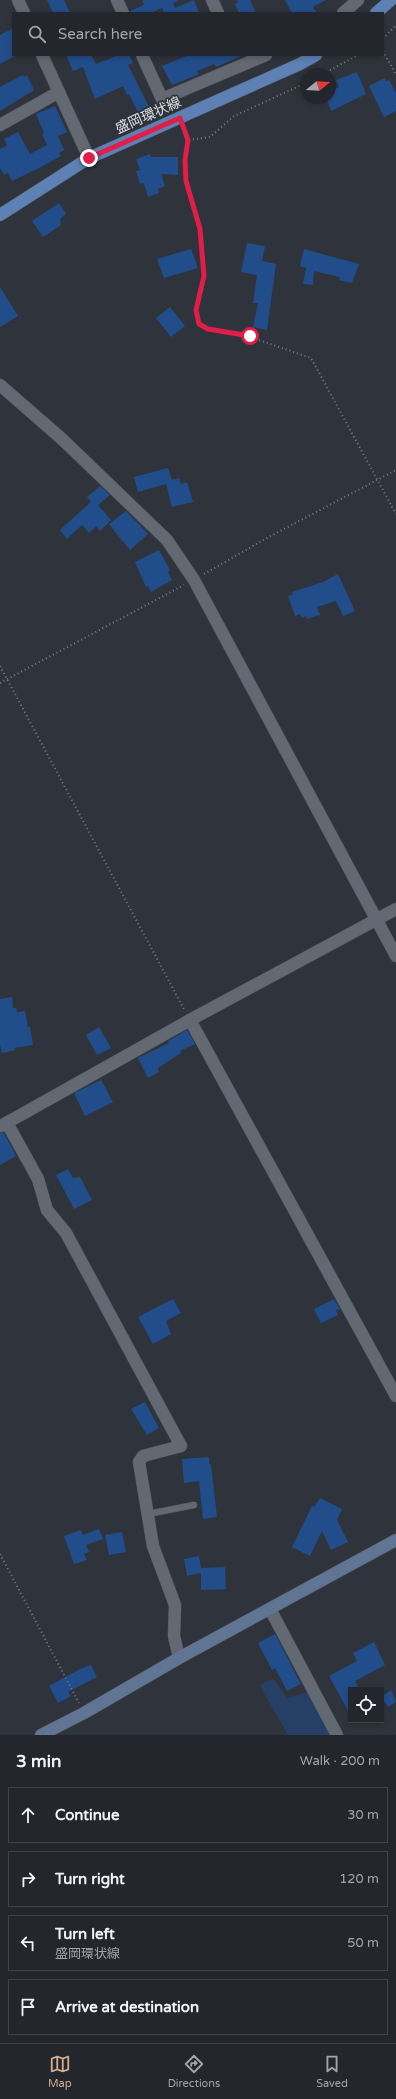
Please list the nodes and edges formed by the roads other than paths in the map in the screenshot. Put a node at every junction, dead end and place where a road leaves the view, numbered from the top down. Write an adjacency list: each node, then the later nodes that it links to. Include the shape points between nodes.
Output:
1 (18, 0): 6 (street)
2 (117, 0): 7 (street)
3 (212, 0): 8 (street)
4 (358, 0): 9 (street)
5 (391, 0): 10 (main road)
6 (24, 12)
7 (123, 12)
8 (218, 12)
9 (344, 12)
10 (377, 12)
11 (42, 56): 16 (street)
12 (142, 56): 15 (street, via 162,99)
13 (260, 56): 15 (street)
14 (314, 56): 18 (main road, 盛岡環状線)
15 (238, 60)
16 (59, 92): 17 (street); 18 (street)
17 (0, 125)
18 (89, 158): 19 (main road, 盛岡環状線)
19 (0, 215)
20 (0, 385): 22 (street, via 62,439 167,540 194,580)
21 (396, 909): 22 (street)
22 (376, 920): 23 (street); 24 (street)
23 (396, 956)
24 (190, 1020): 25 (street); 26 (street)
25 (4, 1125): 28 (street, via 38,1179 47,1210 66,1233 181,1446 143,1456 140,1462)
26 (396, 1396)
27 (194, 1505): 28 (lane)
28 (148, 1514): 31 (street, via 153,1546 175,1605 174,1636)
29 (396, 1540): 30 (street)
30 (270, 1609): 31 (street); 33 (street)
31 (179, 1658): 32 (street)
32 (41, 1735)
33 (337, 1735)

